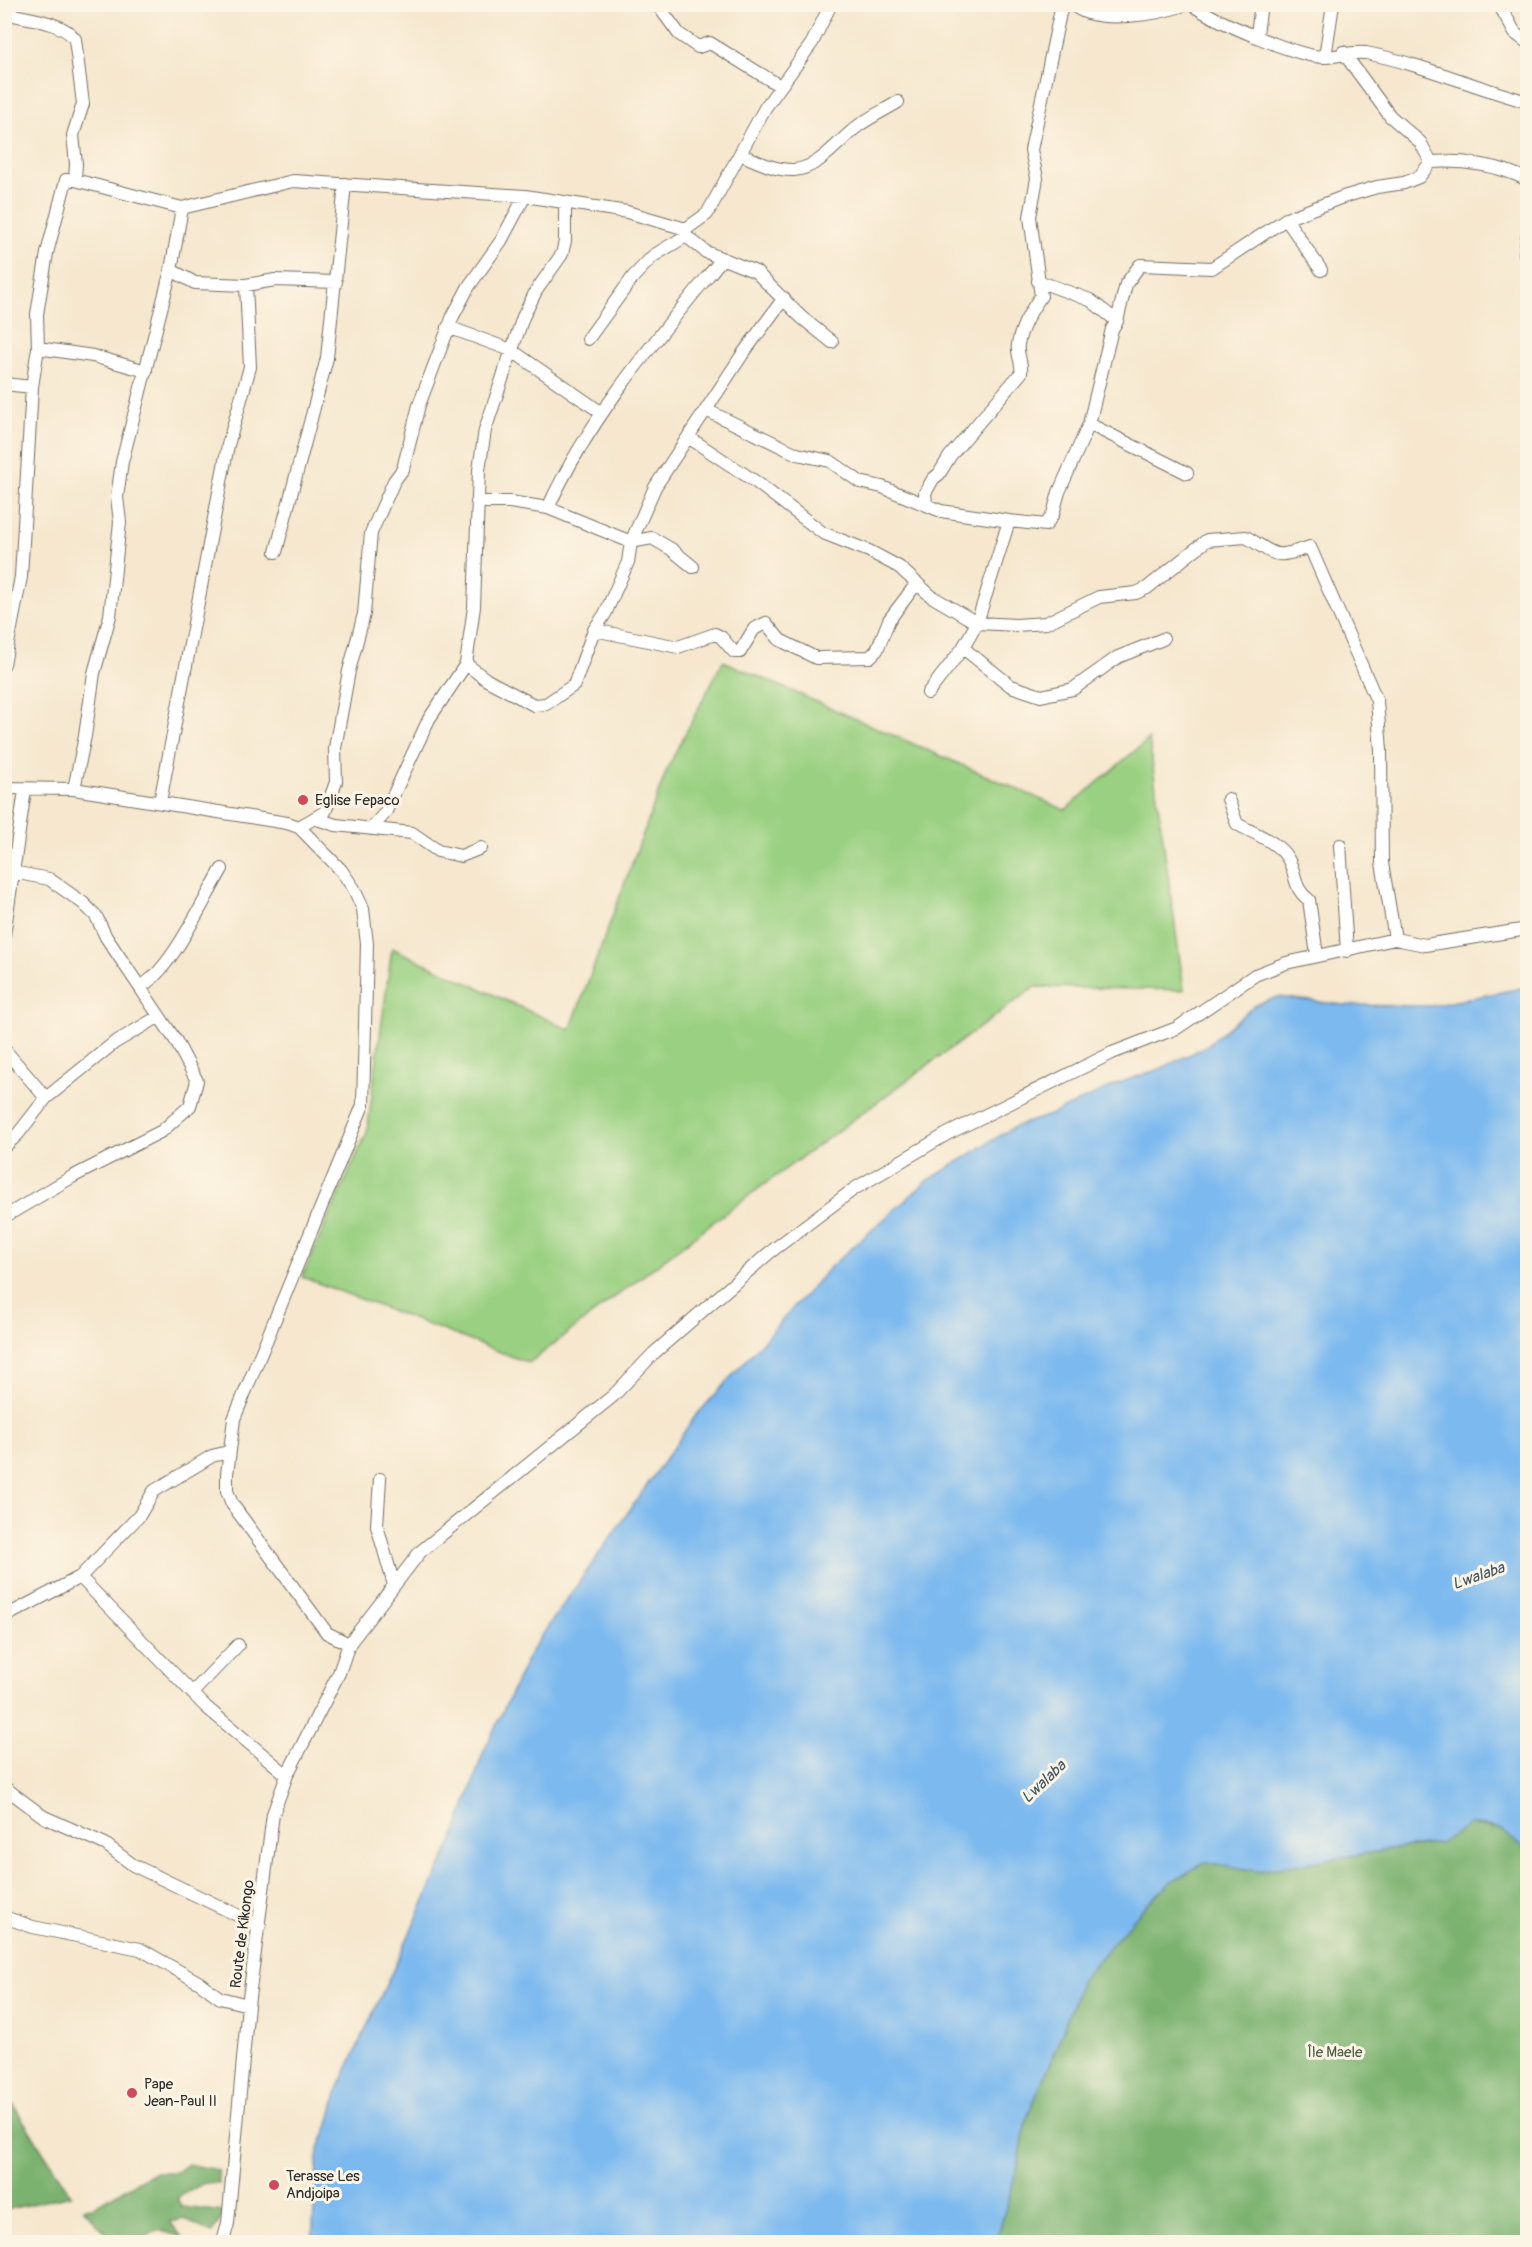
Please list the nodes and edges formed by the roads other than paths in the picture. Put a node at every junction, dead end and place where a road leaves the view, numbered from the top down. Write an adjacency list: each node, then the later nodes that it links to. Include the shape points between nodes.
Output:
1 (657, 4): 14 (street, via 679,34 698,47 710,43)
2 (831, 4): 14 (street, via 812,43)
3 (1062, 4): 32 (street, via 1031,143 1037,178 1030,217)
4 (1072, 4): 5 (street, via 1083,13 1108,16)
5 (1189, 4): 10 (street, via 1210,18)
6 (1261, 4): 10 (street)
7 (1333, 4): 13 (street)
8 (1499, 4): 11 (street, via 1515,33)
9 (4, 13): 19 (street, via 52,25 75,39 83,104 73,135)
10 (1257, 34): 13 (street, via 1289,49)
11 (1527, 43)
12 (1343, 52): 13 (street); 16 (street, via 1412,65); 18 (street, via 1390,116 1420,142)
13 (1325, 57)
14 (780, 86): 17 (street)
15 (898, 102): 17 (street, via 858,126 805,168 778,168)
16 (1527, 102)
17 (740, 154): 27 (street, via 707,214)
18 (1431, 162): 20 (street, via 1495,168); 25 (street, via 1419,177 1404,183 1343,197)
19 (75, 180): 24 (street); 40 (street, via 66,180 64,184 47,253 37,314)
20 (1527, 180)
21 (345, 184): 22 (street); 24 (street, via 284,182); 33 (street)
22 (525, 196): 23 (street); 37 (street)
23 (565, 203): 27 (street, via 627,212); 41 (street, via 562,254 536,291)
24 (182, 208): 30 (street)
25 (1286, 219): 31 (street); 36 (street, via 1212,268 1140,265 1126,284)
26 (1527, 232): 29 (street)
27 (686, 233): 28 (street); 38 (street, via 646,263)
28 (722, 259): 35 (street, via 756,272); 46 (street)
29 (1527, 260)
30 (171, 270): 34 (street, via 195,283); 42 (street)
31 (1321, 270)
32 (1038, 281): 36 (street, via 1090,300); 51 (street, via 1041,296 1018,345 1021,373 933,479 925,493)
33 (336, 282): 34 (street, via 275,280); 55 (street, via 327,358)
34 (246, 285): 69 (street, via 250,367 228,445)
35 (784, 298): 39 (street); 45 (street)
36 (1117, 321): 47 (street)
37 (448, 327): 41 (street); 70 (street, via 419,405 403,469 371,532 364,614 335,748 336,782 326,812)
38 (588, 339)
39 (832, 342)
40 (38, 348): 42 (street, via 93,356); 44 (street)
41 (511, 350): 46 (street); 50 (street, via 485,430)
42 (146, 371): 66 (street, via 122,462 110,616 94,673)
43 (4, 384): 44 (street)
44 (32, 387): 62 (street, via 19,596)
45 (706, 410): 48 (street); 51 (street, via 797,454 830,461 860,482)
46 (602, 413): 52 (street)
47 (1089, 424): 49 (street); 53 (street, via 1046,525)
48 (688, 437): 54 (street, via 654,487); 57 (street, via 823,532 879,556)
49 (1187, 473)
50 (477, 502): 52 (street); 63 (street, via 474,607)
51 (926, 503): 53 (street, via 941,511)
52 (548, 508): 54 (street)
53 (1009, 520): 58 (street)
54 (631, 542): 56 (street, via 652,538); 59 (street, via 624,572)
55 (276, 552)
56 (693, 567)
57 (916, 583): 58 (street); 59 (street, via 889,620 877,650 870,657 816,658 780,640 766,623 754,629 740,652 734,652 715,634 678,647)
58 (977, 623): 61 (street); 79 (street, via 1036,625 1057,620 1099,597 1136,593 1207,540 1246,537 1268,554 1288,554 1310,547 1377,701 1382,750 1382,863)
59 (594, 630): 63 (street, via 574,685 546,704 534,705 511,694)
60 (1163, 639): 61 (street, via 1118,657 1087,682 1052,696 1011,686)
61 (963, 648): 64 (street)
62 (4, 664)
63 (466, 664): 72 (street, via 429,719 385,813)
64 (928, 693)
65 (4, 788): 67 (street)
66 (74, 789): 67 (street); 69 (street)
67 (26, 790): 76 (street)
68 (1228, 799): 81 (street, via 1237,824 1268,840 1288,857 1298,892 1309,900)
69 (160, 802): 71 (street)
70 (317, 819): 71 (street); 72 (street)
71 (299, 827): 88 (street, via 341,870 363,909 367,944 363,1105 245,1390)
72 (371, 829): 74 (street, via 412,833 438,851 461,856)
73 (1340, 845): 80 (street)
74 (481, 848)
75 (222, 869): 82 (street, via 173,954 148,983)
76 (13, 872): 78 (street); 82 (street, via 48,879 83,903 96,916)
77 (1527, 929): 79 (street, via 1425,945)
78 (4, 935)
79 (1395, 939): 80 (street, Route de Kikongo)
80 (1347, 951): 81 (street, Route de Kikongo)
81 (1317, 955): 91 (street, Route de Kikongo, via 1255,975 1177,1028 1112,1053 947,1134 854,1189 724,1290 613,1396 420,1552)
82 (140, 986): 83 (street)
83 (158, 1017): 85 (street, via 114,1043); 87 (street, via 197,1081 185,1112 162,1131)
84 (4, 1048): 85 (street)
85 (46, 1098): 86 (street)
86 (4, 1147)
87 (4, 1217)
88 (228, 1452): 90 (street, via 212,1456 154,1491 139,1516); 93 (street, via 227,1491 242,1521 327,1633)
89 (380, 1479): 91 (street, via 377,1526)
90 (80, 1577): 92 (street); 95 (street)
91 (394, 1585): 93 (street, Route de Kikongo)
92 (4, 1617)
93 (349, 1644): 96 (street, Route de Kikongo, via 339,1673)
94 (238, 1645): 95 (street)
95 (192, 1693): 96 (street)
96 (287, 1775): 99 (street, Route de Kikongo, via 273,1814)
97 (4, 1787): 99 (street, via 44,1817 105,1844 134,1865)
98 (4, 1917): 100 (street, via 33,1927 140,1949 220,1998)
99 (260, 1926): 100 (street, Route de Kikongo)
100 (248, 2005): 101 (street, Route de Kikongo)
101 (223, 2242)

